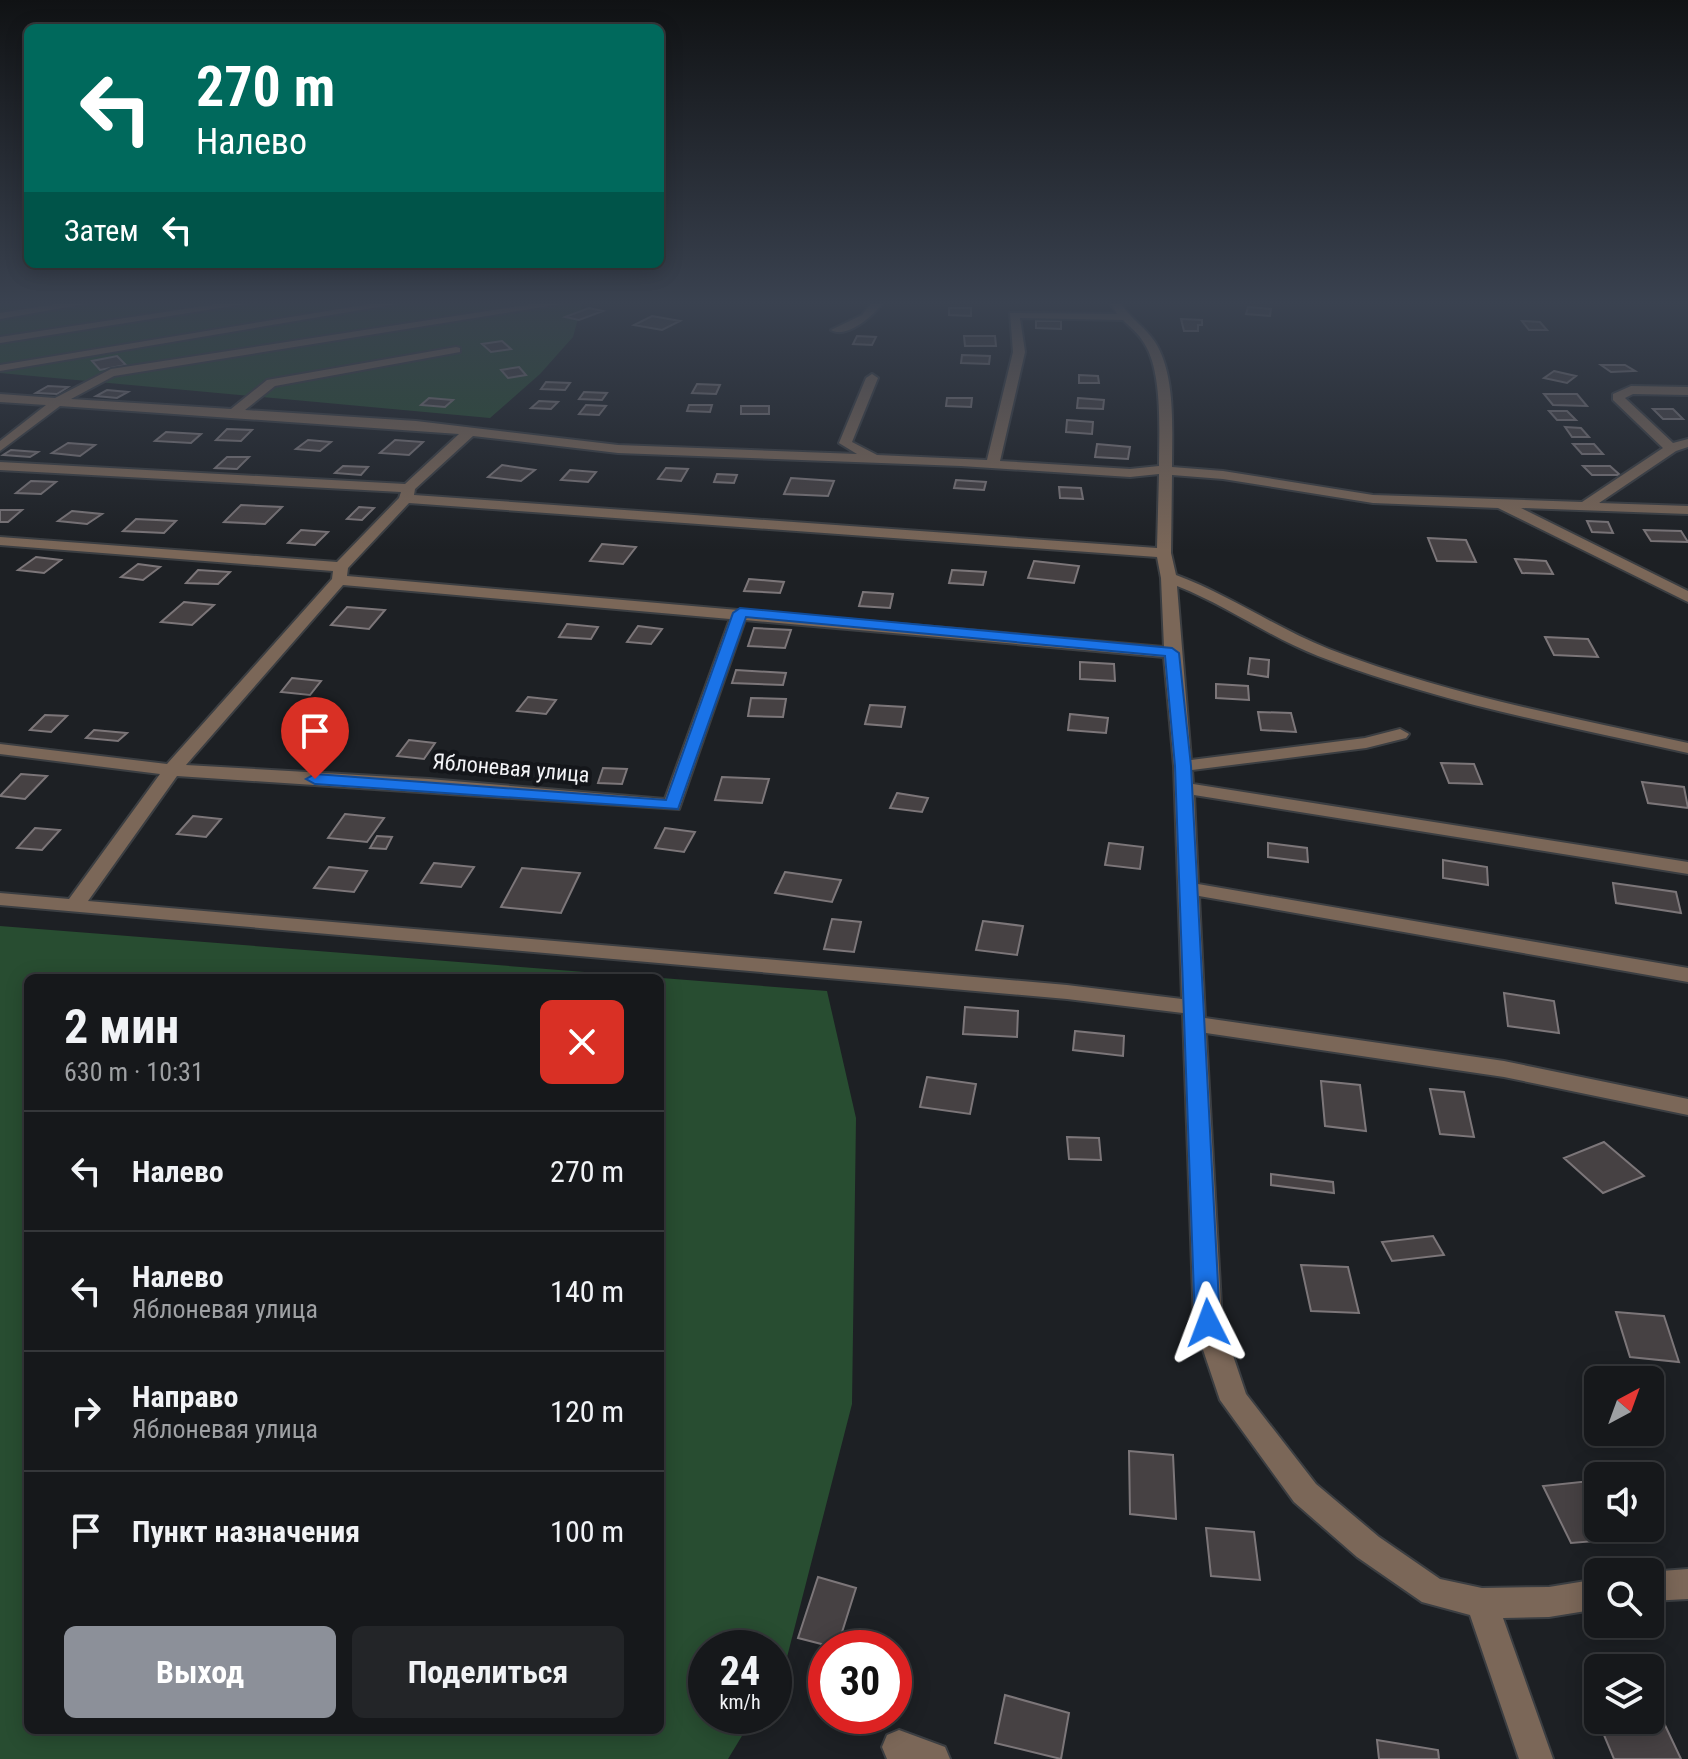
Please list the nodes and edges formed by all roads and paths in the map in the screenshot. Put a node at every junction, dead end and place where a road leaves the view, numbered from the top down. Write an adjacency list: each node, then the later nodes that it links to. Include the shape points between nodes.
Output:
1 (86, 386): 8 (street)
2 (267, 386): 9 (street)
3 (869, 386): 14 (street, via 845,443 867,456)
4 (1011, 386): 15 (street)
5 (1158, 386): 17 (street)
6 (1688, 391): 13 (street, via 1631,390 1617,397)
7 (0, 398): 8 (street)
8 (60, 400): 9 (street); 12 (street)
9 (236, 411): 10 (street)
10 (470, 431): 14 (street, via 618,449); 18 (street)
11 (1688, 443): 13 (street)
12 (0, 447)
13 (1671, 448): 20 (street)
14 (961, 462): 15 (street)
15 (993, 464): 17 (street, via 1130,473)
16 (0, 466): 18 (street)
17 (1164, 470): 19 (street, via 1373,499); 23 (street)
18 (407, 494): 23 (street); 24 (street)
19 (1496, 502): 20 (street); 26 (street)
20 (1588, 504): 21 (street)
21 (1688, 510)
22 (0, 541): 24 (street)
23 (1164, 553): 25 (street)
24 (340, 574): 27 (street); 33 (street)
25 (1169, 578): 28 (street); 30 (street, via 1208,591 1319,650 1387,674 1493,705)
26 (1688, 597)
27 (740, 613): 28 (street); 33 (street, Яблоневая улица, via 672,805)
28 (1172, 653): 32 (street)
29 (1400, 734): 32 (street)
30 (1688, 748)
31 (0, 749): 33 (street, Яблоневая улица)
32 (1183, 766): 34 (street)
33 (172, 770): 38 (street)
34 (1183, 788): 35 (street); 36 (street)
35 (1688, 868)
36 (1186, 888): 39 (street); 40 (street)
37 (0, 899): 38 (street)
38 (74, 906): 40 (street, via 1067,992)
39 (1688, 975)
40 (1192, 1016): 41 (street, via 1600,1085); 45 (street, via 1208,1323 1234,1400 1305,1493 1368,1547 1433,1592)
41 (1688, 1107)
42 (1688, 1584): 43 (street)
43 (1664, 1585)
44 (1584, 1596): 45 (street)
45 (1482, 1603): 48 (street)
46 (899, 1747): 47 (street)
47 (933, 1759)
48 (1536, 1759)

